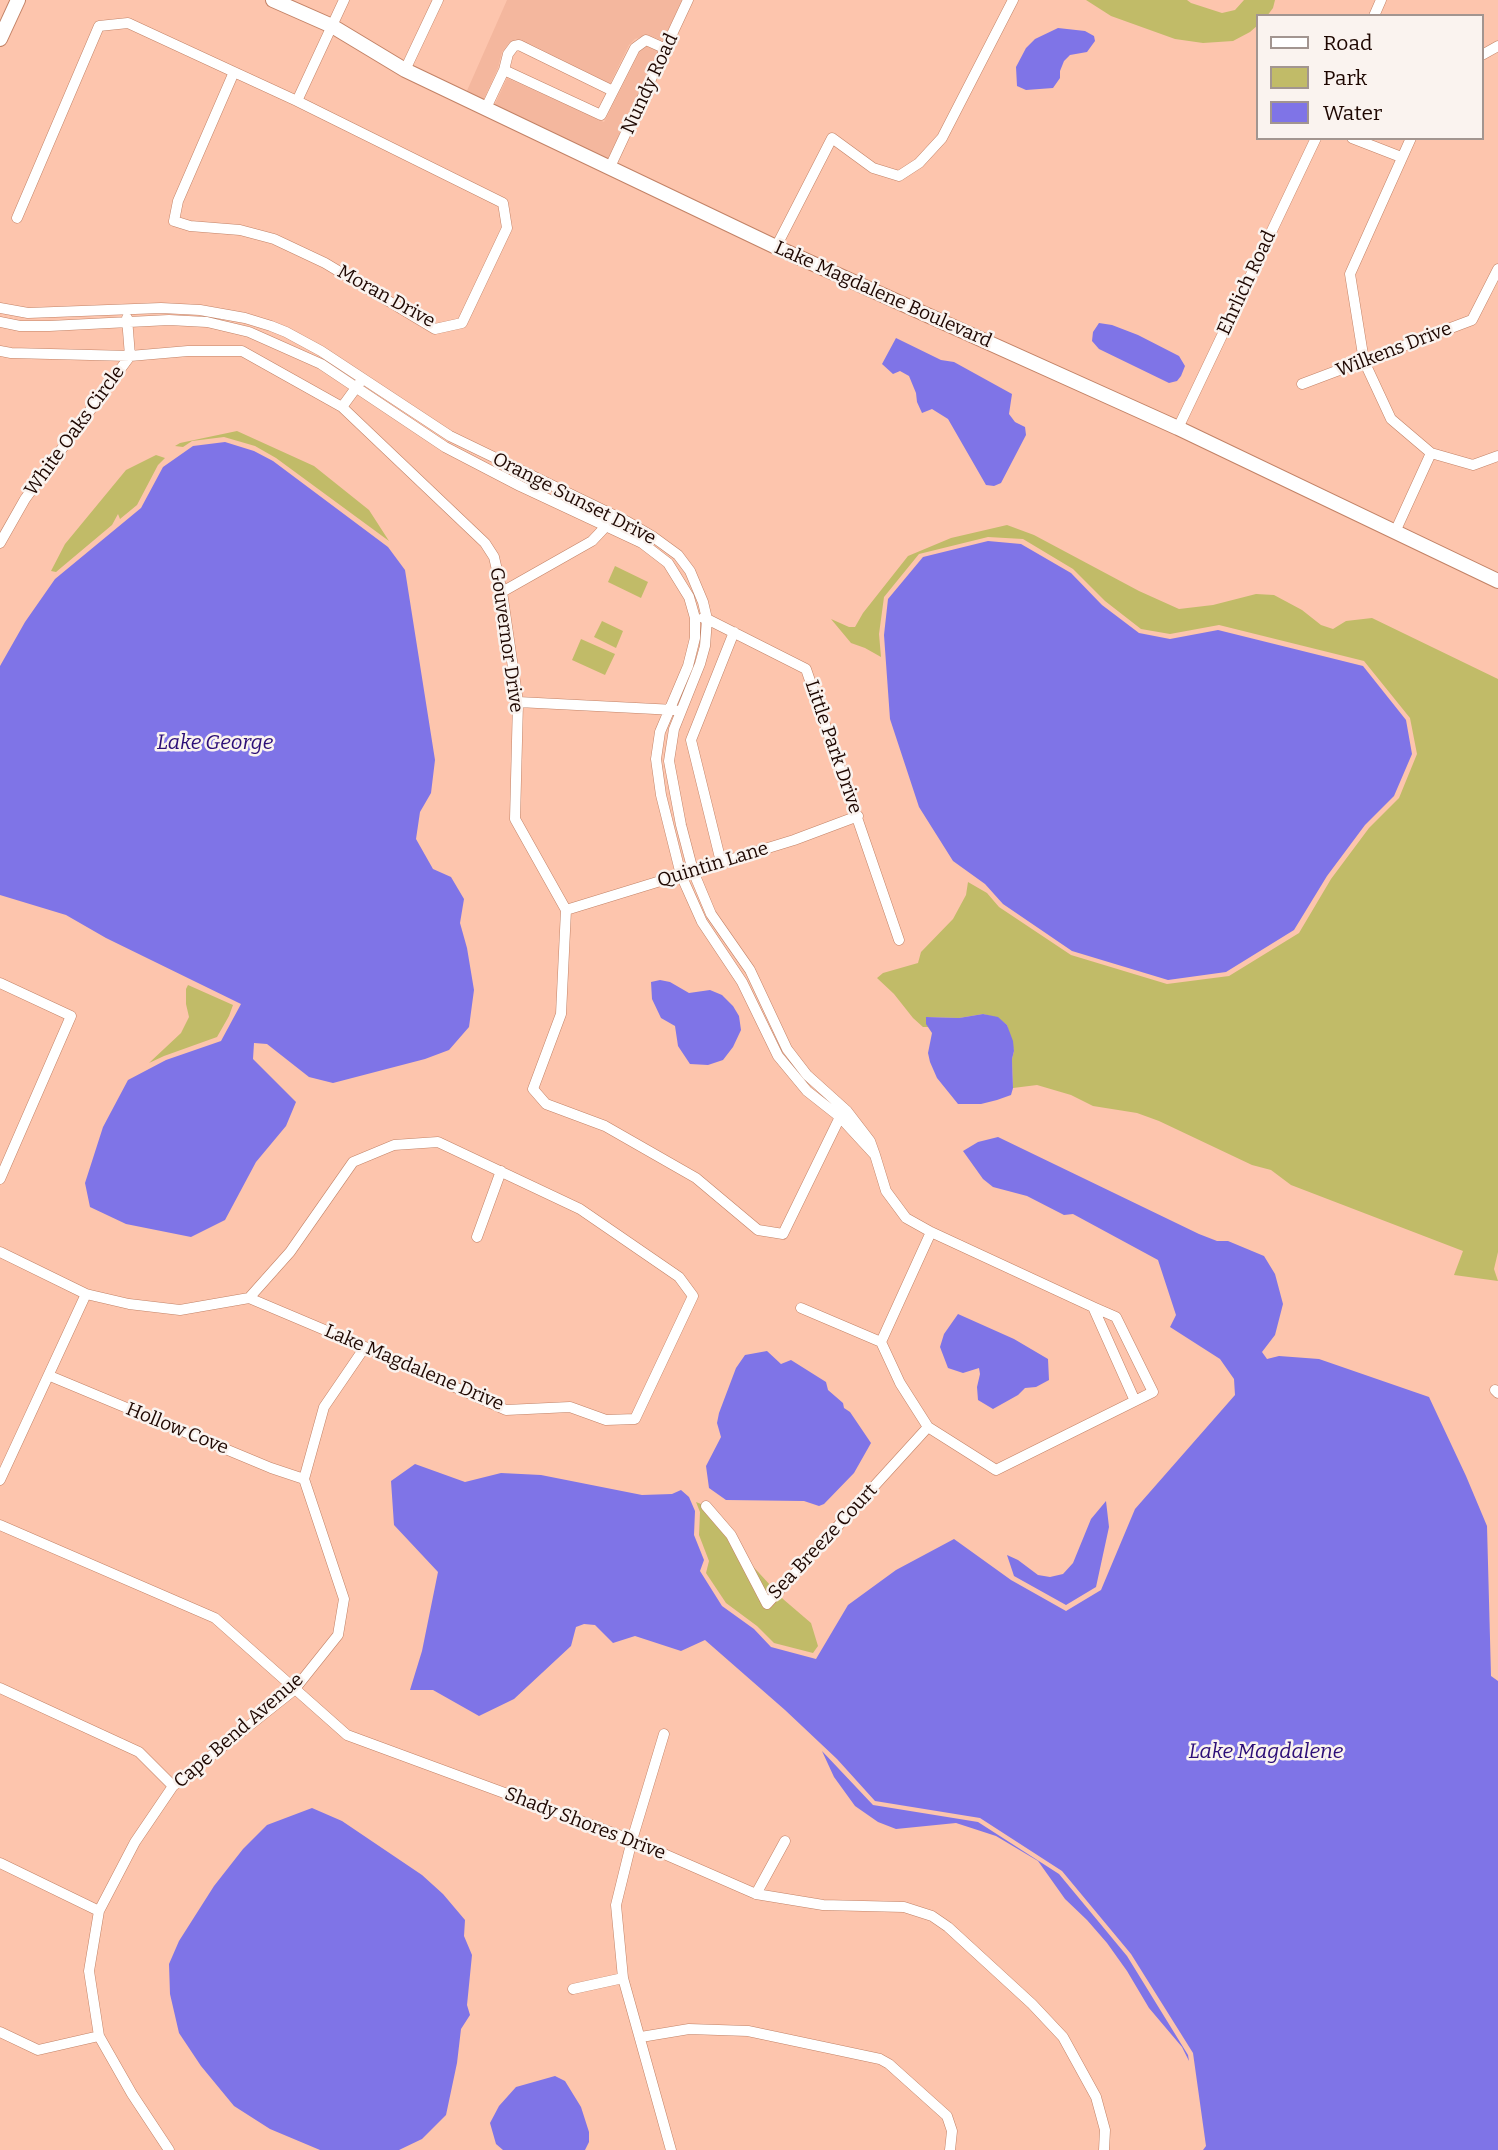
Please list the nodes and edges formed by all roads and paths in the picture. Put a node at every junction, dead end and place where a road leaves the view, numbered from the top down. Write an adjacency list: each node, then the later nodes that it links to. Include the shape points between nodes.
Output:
1 (18, 0): 8 (street)
2 (273, 0): 7 (street, Lake Magdalene Boulevard)
3 (344, 0): 7 (street)
4 (438, 0): 10 (street)
5 (688, 0): 9 (street, Nundy Road)
6 (1013, 0): 22 (street, via 942,138 919,163 900,176 873,168 832,138)
7 (332, 26): 10 (street, Lake Magdalene Boulevard); 14 (street)
8 (0, 39)
9 (666, 49): 13 (street, via 646,40 640,43); 20 (street, Nundy Road)
10 (405, 70): 15 (street, Lake Magdalene Boulevard)
11 (504, 70): 13 (street, via 601,115); 13 (street, via 508,54 519,45); 15 (street)
12 (234, 72): 14 (street, Moran Drive); 14 (street, Moran Drive, via 178,201 174,221 274,239 325,263 435,329 462,323 507,228 503,202); 21 (street, Moran Drive, via 128,23 99,26)
13 (613, 91)
14 (298, 101)
15 (486, 108): 20 (street, Lake Magdalene Boulevard)
16 (1315, 140): 34 (street, Ehrlich Road)
17 (1357, 140): 19 (street)
18 (1410, 140): 19 (street)
19 (1401, 157): 30 (street, via 1350,274)
20 (610, 167): 22 (street, Lake Magdalene Boulevard)
21 (17, 218)
22 (776, 247): 34 (street, Lake Magdalene Boulevard)
23 (1498, 269): 30 (street, Wilkens Drive, via 1472,320)
24 (0, 308): 25 (street, Orange Sunset Drive, via 28,313)
25 (127, 310): 27 (street); 31 (street, Orange Sunset Drive, via 200,310 245,318 301,340)
26 (0, 322): 27 (street, Orange Sunset Drive, via 20,326)
27 (128, 322): 29 (street); 31 (street, Orange Sunset Drive, via 207,322 249,332)
28 (0, 351): 29 (street, Gouvernor Drive)
29 (130, 356): 33 (street, Gouvernor Drive, via 242,351); 40 (street, White Oaks Circle, via 24,499)
30 (1364, 361): 32 (street, Wilkens Drive); 35 (street, via 1391,418)
31 (360, 383): 33 (street); 37 (street, Orange Sunset Drive, via 494,459); 38 (street, Orange Sunset Drive, via 445,447)
32 (1302, 384)
33 (342, 407): 42 (street, Gouvernor Drive, via 485,542 494,557)
34 (1178, 428): 39 (street, Lake Magdalene Boulevard)
35 (1431, 453): 36 (street, via 1473,465); 39 (street)
36 (1498, 456)
37 (613, 515): 38 (street); 44 (street, Orange Sunset Drive, via 678,555 690,571)
38 (607, 526): 42 (street, via 592,541); 43 (street, Orange Sunset Drive, via 642,543 668,563 689,597)
39 (1395, 532): 41 (street, Lake Magdalene Boulevard)
40 (0, 543)
41 (1498, 581)
42 (502, 592): 46 (street, Gouvernor Drive)
43 (695, 618): 44 (street, Little Park Drive); 47 (street, Orange Sunset Drive, via 695,638)
44 (707, 618): 45 (street, Little Park Drive); 47 (street, Orange Sunset Drive, via 700,664)
45 (734, 632): 48 (street, Little Park Drive, via 806,670); 49 (street, via 691,740)
46 (518, 702): 47 (street); 52 (street, Gouvernor Drive, via 515,819)
47 (674, 710): 50 (street, Orange Sunset Drive, via 668,761); 51 (street, Orange Sunset Drive, via 660,732 656,759)
48 (858, 816): 49 (street, Quintin Lane); 53 (street, Little Park Drive)
49 (721, 862): 50 (street, Quintin Lane)
50 (693, 872): 51 (street, Quintin Lane); 55 (street, Orange Sunset Drive, via 710,914 750,970 787,1049)
51 (681, 875): 52 (street, Quintin Lane); 55 (street, Orange Sunset Drive, via 702,922 742,982 778,1056 807,1091)
52 (566, 910): 55 (street, via 561,1014 533,1089 546,1104 605,1126 696,1178 758,1230 783,1234)
53 (899, 940)
54 (0, 983): 57 (street, via 71,1016)
55 (843, 1114): 60 (street, Orange Sunset Drive, via 870,1141 886,1191 906,1218)
56 (0, 1149): 57 (street)
57 (11, 1154): 59 (street)
58 (501, 1171): 61 (street); 64 (street, Lake Magdalene Drive, via 438,1142 394,1145 353,1163 290,1252); 68 (street, Lake Magdalene Drive, via 580,1209 679,1277 693,1296 635,1419 606,1420 570,1407 506,1410)
59 (0, 1179)
60 (931, 1233): 65 (street, Orange Sunset Drive); 67 (street)
61 (477, 1237)
62 (0, 1252): 63 (street)
63 (86, 1294): 64 (street, via 180,1310); 69 (street)
64 (249, 1298): 68 (street, Lake Magdalene Drive)
65 (1093, 1307): 70 (street); 70 (street, Orange Sunset Drive, via 1116,1317 1153,1392)
66 (802, 1308): 67 (street)
67 (881, 1342): 71 (street)
68 (365, 1347): 72 (street, via 324,1407)
69 (50, 1376): 72 (street, Hollow Cove); 73 (street)
70 (1135, 1401): 71 (street, via 996,1470)
71 (928, 1427): 74 (street, Sea Breeze Court, via 767,1604 731,1535)
72 (304, 1479): 77 (street, Cape Bend Avenue, via 344,1599 338,1635)
73 (0, 1480)
74 (706, 1506)
75 (0, 1525): 77 (street, Shady Shores Drive, via 215,1618)
76 (0, 1688): 79 (street, via 139,1752)
77 (294, 1690): 79 (street, Cape Bend Avenue); 80 (street, Shady Shores Drive, via 347,1735)
78 (664, 1734): 80 (street)
79 (173, 1786): 84 (street, Cape Bend Avenue, via 135,1842)
80 (632, 1840): 83 (street, Shady Shores Drive); 85 (street, via 617,1905)
81 (785, 1841): 83 (street)
82 (0, 1863): 84 (street)
83 (756, 1894): 93 (street, Shady Shores Drive, via 823,1905 904,1907 940,1920 1063,2037 1096,2097 1105,2130)
84 (99, 1911): 88 (street, Cape Bend Avenue, via 89,1971)
85 (623, 1978): 86 (street); 89 (street)
86 (573, 1989)
87 (0, 2032): 88 (street, via 38,2050)
88 (99, 2036): 90 (street, Cape Bend Avenue)
89 (641, 2037): 91 (street); 92 (street, via 689,2029 748,2031 880,2059 942,2109 952,2131)
90 (169, 2150)
91 (671, 2150)
92 (950, 2150)
93 (1104, 2150)

